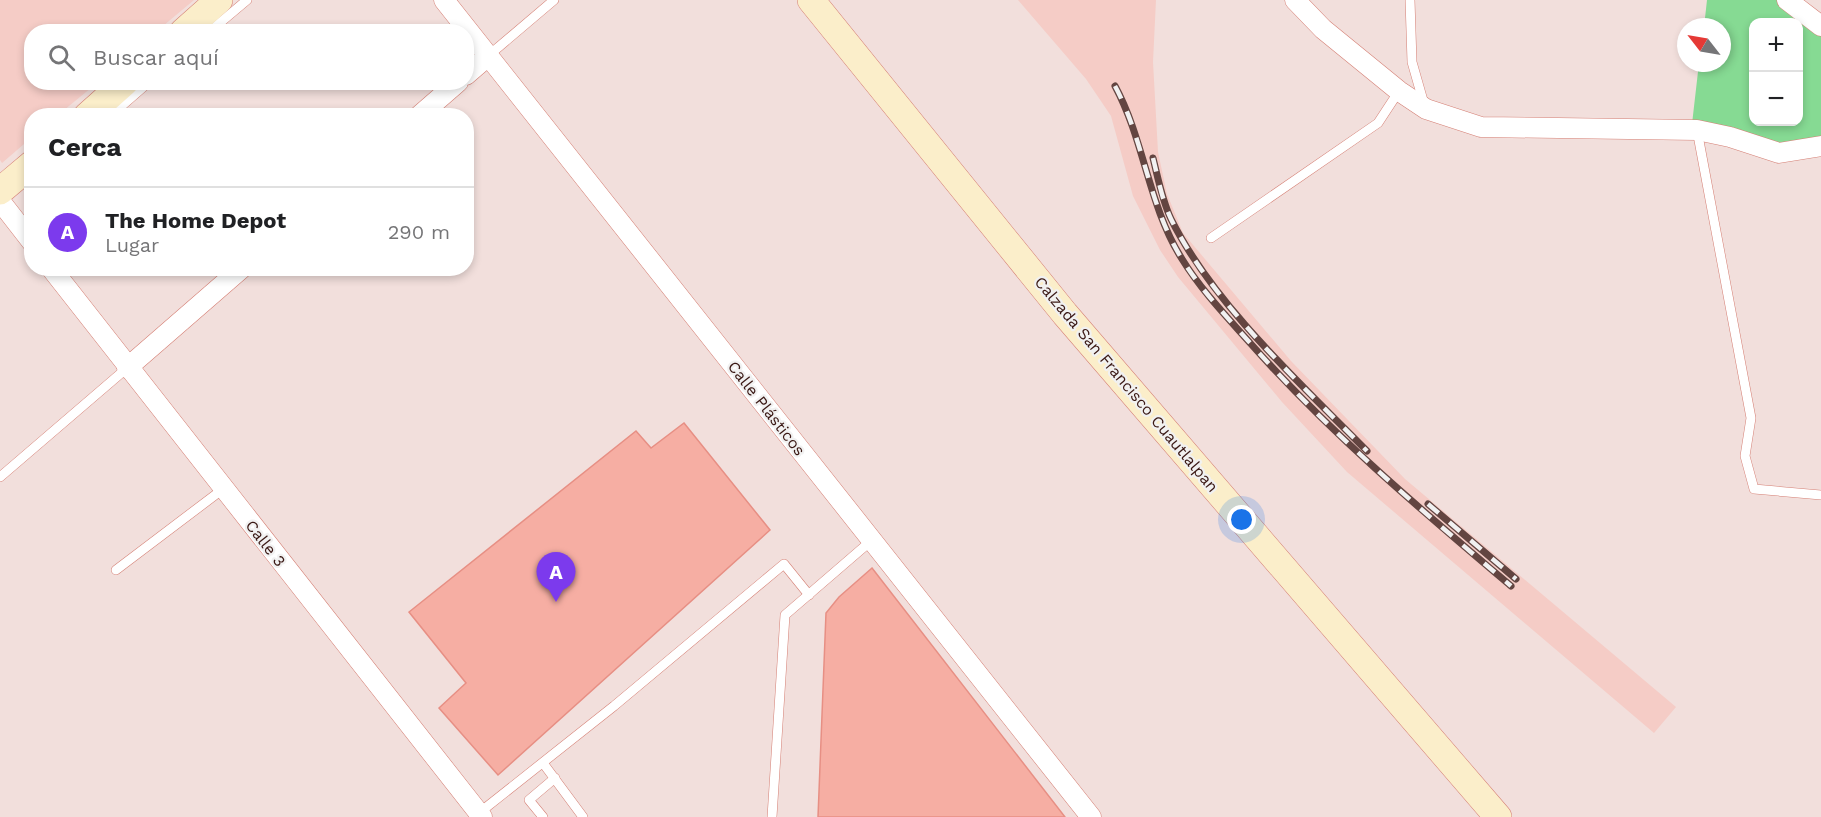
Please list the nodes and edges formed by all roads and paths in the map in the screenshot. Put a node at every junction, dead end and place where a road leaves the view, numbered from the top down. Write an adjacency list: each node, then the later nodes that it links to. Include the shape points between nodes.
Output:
1 (247, 0): 8 (lane)
2 (444, 0): 9 (street, Calle Plásticos)
3 (554, 0): 12 (lane)
4 (811, 0): 45 (street, Calzada San Francisco Cuautlalpan, via 1065,314)
5 (1294, 0): 17 (street)
6 (1410, 0): 21 (lane, via 1412,62)
7 (1787, 0): 10 (street)
8 (206, 21)
9 (463, 24)
10 (1821, 26)
11 (474, 38): 12 (street, Calle Plásticos)
12 (488, 56): 13 (street); 35 (street, Calle Plásticos)
13 (474, 68)
14 (130, 90): 18 (street)
15 (134, 90): 19 (lane)
16 (449, 90): 20 (street)
17 (1399, 91): 21 (street); 28 (lane, via 1378,123)
18 (100, 108)
19 (118, 108)
20 (428, 108)
21 (1426, 109): 22 (street, via 1481,127)
22 (1696, 130): 23 (street, via 1779,153); 34 (lane, via 1751,418 1745,456 1754,489)
23 (1821, 146)
24 (24, 171): 25 (street)
25 (0, 191)
26 (0, 201): 27 (street)
27 (24, 232)
28 (1211, 238)
29 (57, 276): 31 (street, Calle 3)
30 (233, 276): 31 (street)
31 (127, 368): 32 (lane); 33 (street, Calle 3)
32 (0, 477)
33 (223, 489): 36 (lane); 40 (street, Calle 3)
34 (1821, 495)
35 (872, 540): 37 (lane); 44 (street, Calle Plásticos)
36 (116, 570)
37 (809, 595): 38 (lane, via 784,564); 43 (lane, via 785,615)
38 (543, 763): 39 (lane); 40 (lane)
39 (555, 778): 41 (lane, via 530,800); 42 (lane)
40 (481, 815)
41 (543, 817)
42 (583, 817)
43 (772, 817)
44 (1091, 817)
45 (1498, 817)

